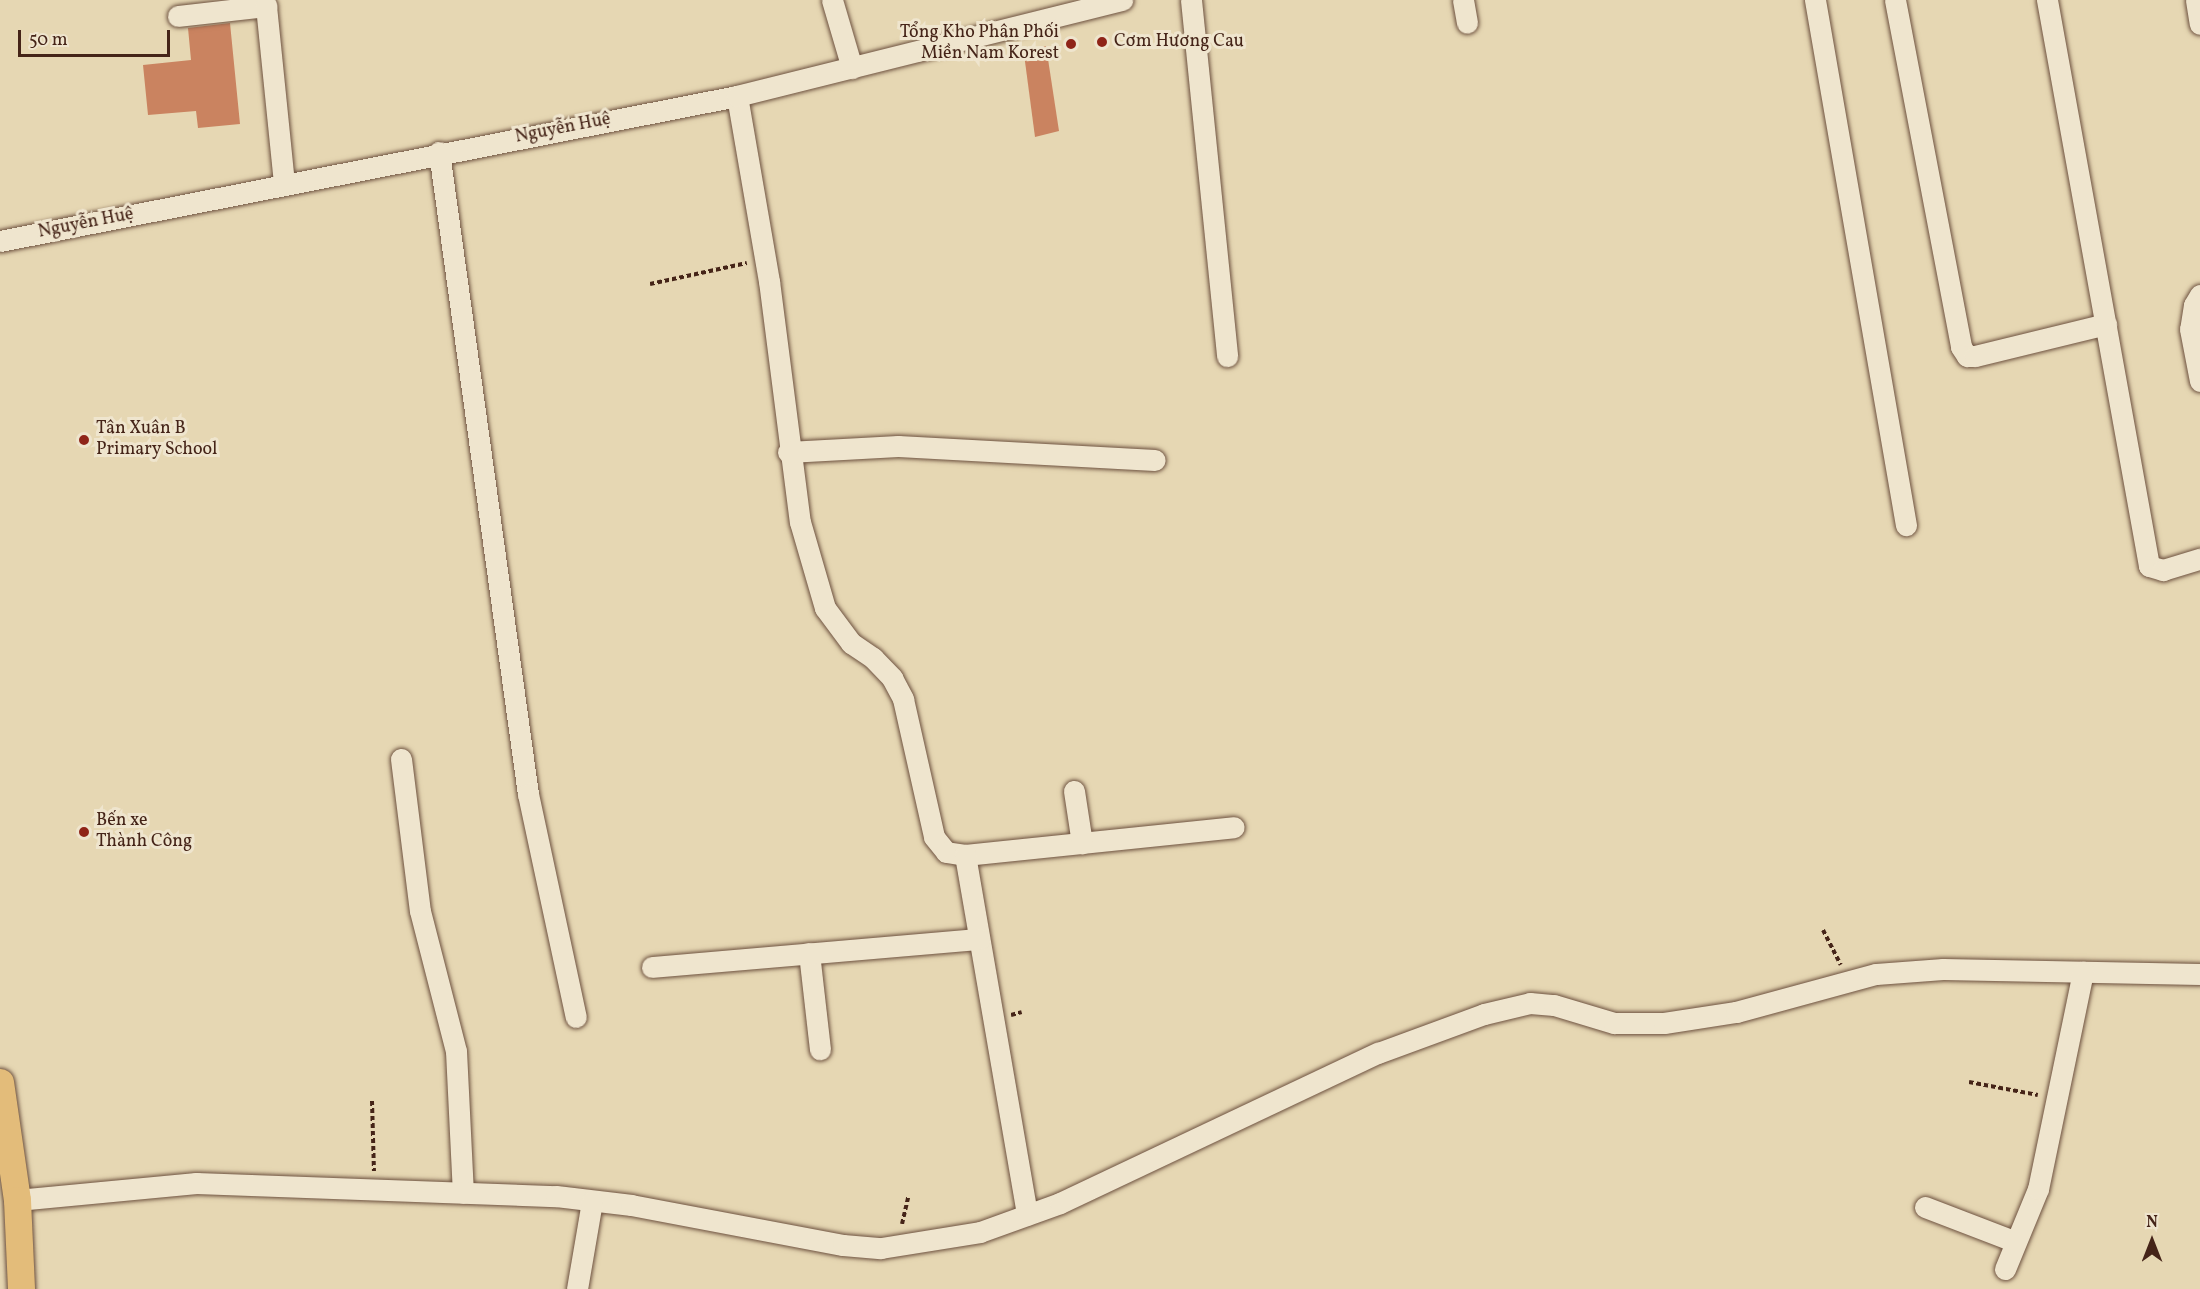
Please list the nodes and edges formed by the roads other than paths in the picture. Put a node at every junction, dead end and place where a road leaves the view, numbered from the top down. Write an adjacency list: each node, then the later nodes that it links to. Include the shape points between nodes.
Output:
1 (832, 0): 12 (street)
2 (1122, 0): 12 (street, Nguyễn Huệ)
3 (1191, 0): 19 (street)
4 (1463, 0): 10 (street)
5 (1815, 0): 23 (street)
6 (1895, 0): 18 (street, via 1961,347 1967,356 1975,356)
7 (2047, 0): 18 (street)
8 (2196, 0): 11 (street)
9 (178, 16): 15 (street, via 266,6)
10 (1467, 23)
11 (2200, 24)
12 (852, 68): 13 (street, Nguyễn Huệ)
13 (737, 96): 14 (street, Nguyễn Huệ); 21 (street, via 765,259)
14 (439, 152): 15 (street, Nguyễn Huệ); 35 (street, via 528,794)
15 (284, 184): 16 (street, Nguyễn Huệ)
16 (0, 241)
17 (2200, 295): 20 (street, via 2190,329)
18 (2106, 324): 24 (street, via 2149,566 2163,570)
19 (1227, 356)
20 (2200, 381)
21 (789, 452): 22 (street, via 898,446); 29 (street, via 800,522 825,608 851,643 873,658 891,678 903,699 918,750 934,837 946,852)
22 (1155, 460)
23 (1906, 525)
24 (2200, 560)
25 (401, 759): 38 (street, via 420,910 456,1051)
26 (1074, 791): 28 (street)
27 (1234, 827): 28 (street)
28 (1082, 843): 29 (street)
29 (965, 855): 30 (street)
30 (979, 939): 31 (street); 42 (street)
31 (809, 953): 32 (street); 36 (street)
32 (652, 967)
33 (2083, 972): 34 (street); 42 (street, via 1943,969 1848,979 1736,1012 1664,1023 1614,1023 1554,1005 1530,1003 1484,1014 1351,1064 1060,1203); 43 (street, via 2038,1189)
34 (2200, 974)
35 (576, 1017)
36 (820, 1049)
37 (0, 1082): 39 (main road)
38 (463, 1193): 39 (street, via 196,1183); 40 (street)
39 (17, 1200): 45 (main road)
40 (592, 1201): 42 (street, via 843,1245 898,1245 980,1232); 46 (street)
41 (1925, 1207): 43 (street)
42 (1027, 1215)
43 (2016, 1242): 44 (street)
44 (2005, 1269)
45 (21, 1289)
46 (577, 1289)

